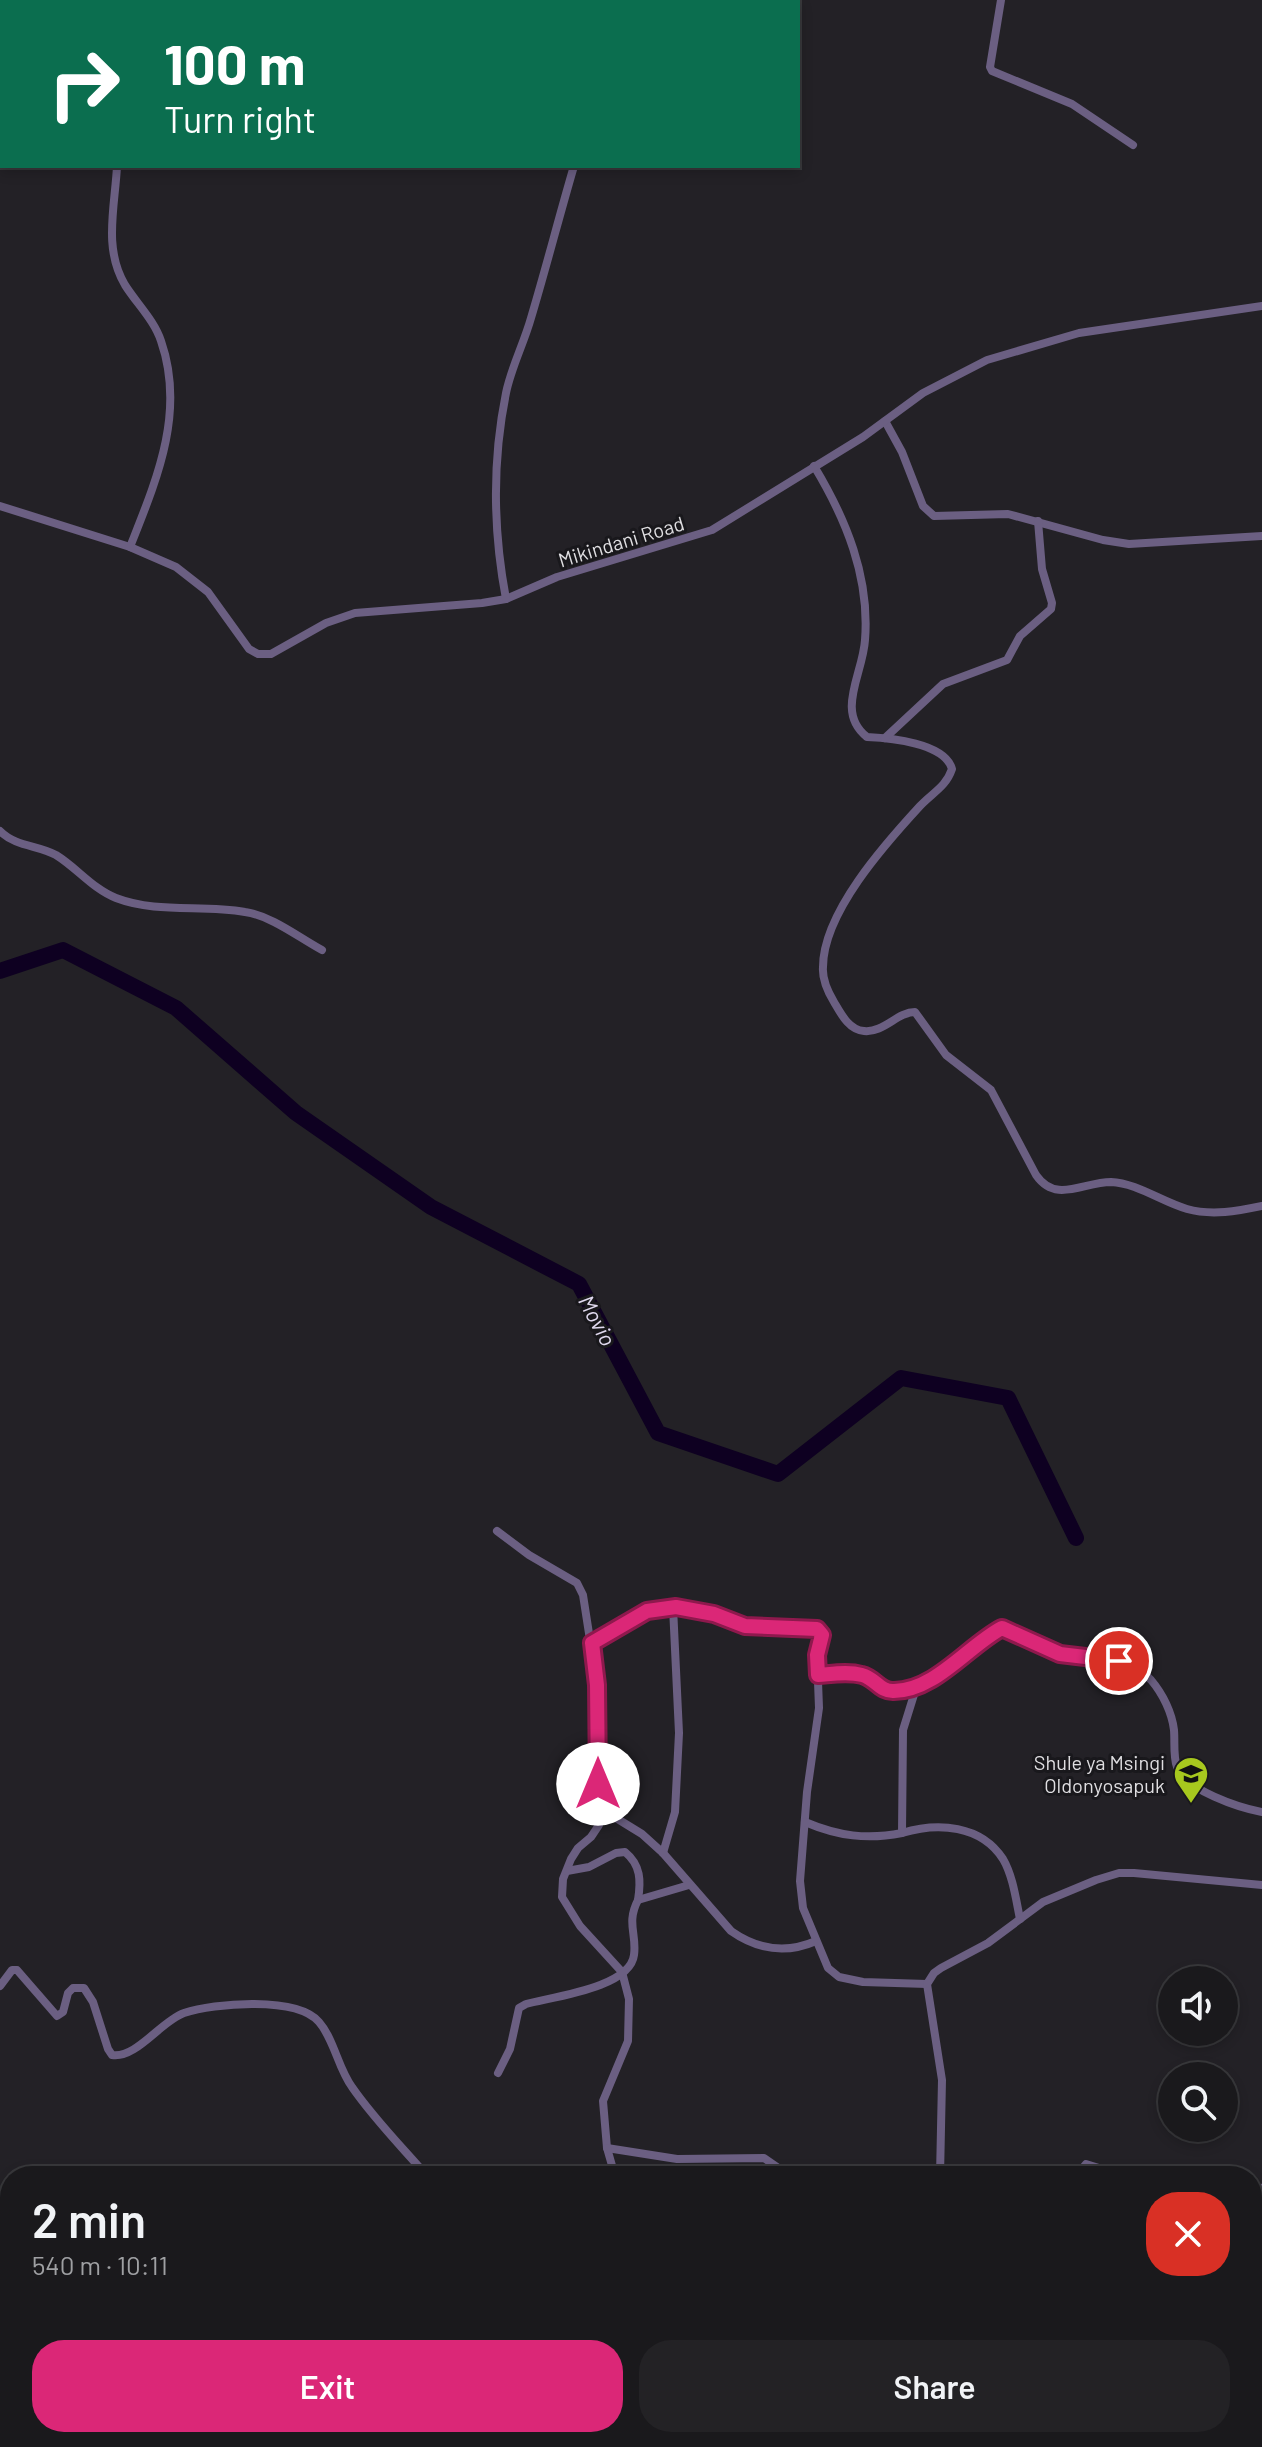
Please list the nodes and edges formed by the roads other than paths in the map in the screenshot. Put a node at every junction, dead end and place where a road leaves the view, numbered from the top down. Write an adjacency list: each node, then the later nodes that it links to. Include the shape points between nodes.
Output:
1 (1001, 0): 2 (street, via 992,71 1072,104)
2 (1133, 145)
3 (117, 168): 11 (street, via 113,255 161,340 170,401 161,465)
4 (573, 168): 12 (street, via 502,418 495,527)
5 (1262, 306): 6 (street, Mikindani Road, via 1079,333 1030,346 987,360 923,393)
6 (885, 421): 7 (street, Mikindani Road); 9 (street, via 919,498 934,516 999,513)
7 (814, 466): 12 (street, Mikindani Road, via 712,530 557,577); 13 (street, via 842,516 864,589 865,644 850,716 867,737)
8 (0, 506): 11 (street, Mikindani Road)
9 (1038, 521): 10 (street, via 1129,544); 13 (street, via 1051,609 1020,636 1007,660 943,684)
10 (1262, 536)
11 (130, 547): 12 (street, Mikindani Road, via 191,576 258,654 271,654 355,613)
12 (506, 599)
13 (885, 738): 16 (street, via 931,749 952,769 945,784 891,838 841,907 822,966 844,1019 863,1031 915,1012 946,1055 991,1090 1042,1185 1071,1189 1124,1184 1208,1212)
14 (0, 831): 15 (street, via 12,841 57,856 115,898 161,908 257,915)
15 (322, 950)
16 (1262, 1206)
17 (497, 1531): 19 (street, via 577,1583)
18 (673, 1607): 19 (street, via 633,1617); 20 (street, via 745,1626 817,1629 822,1635); 26 (street, via 679,1733 675,1812)
19 (592, 1643): 22 (street)
20 (818, 1675): 21 (street, via 865,1675 892,1692); 24 (street)
21 (917, 1685): 23 (street, via 944,1672 1002,1628 1060,1654 1128,1664 1153,1682 1168,1707 1176,1764 1183,1777 1227,1804); 25 (street, via 903,1730)
22 (603, 1810): 26 (street); 27 (street, via 599,1825 578,1848)
23 (1262, 1812)
24 (805, 1822): 25 (street, via 864,1838); 32 (street, via 801,1895)
25 (902, 1833): 31 (street, via 959,1828 988,1843 1007,1869)
26 (663, 1853): 28 (street)
27 (567, 1871): 30 (street, via 625,1852 641,1881); 33 (street, via 562,1897 569,1912)
28 (689, 1885): 30 (street); 32 (street, via 731,1931 755,1945 790,1949)
29 (1262, 1885): 31 (street, via 1119,1873 1063,1892)
30 (638, 1900): 33 (street, via 631,1926 634,1956)
31 (1020, 1919): 34 (street, via 934,1973)
32 (816, 1941): 34 (street, via 828,1968 839,1977)
33 (622, 1972): 36 (street, via 593,1988 519,2008 510,2049); 37 (street, via 630,2029 603,2101)
34 (927, 1984): 41 (street, via 942,2080)
35 (0, 1986): 38 (street, via 17,1970 57,2016 68,1993 84,1988 108,2049 118,2056 171,2019 201,2009 253,2004 308,2014 326,2032 353,2088)
36 (498, 2073)
37 (607, 2148): 39 (street); 40 (street, via 677,2159 764,2158)
38 (419, 2166)
39 (612, 2166)
40 (776, 2166)
41 (940, 2166)

